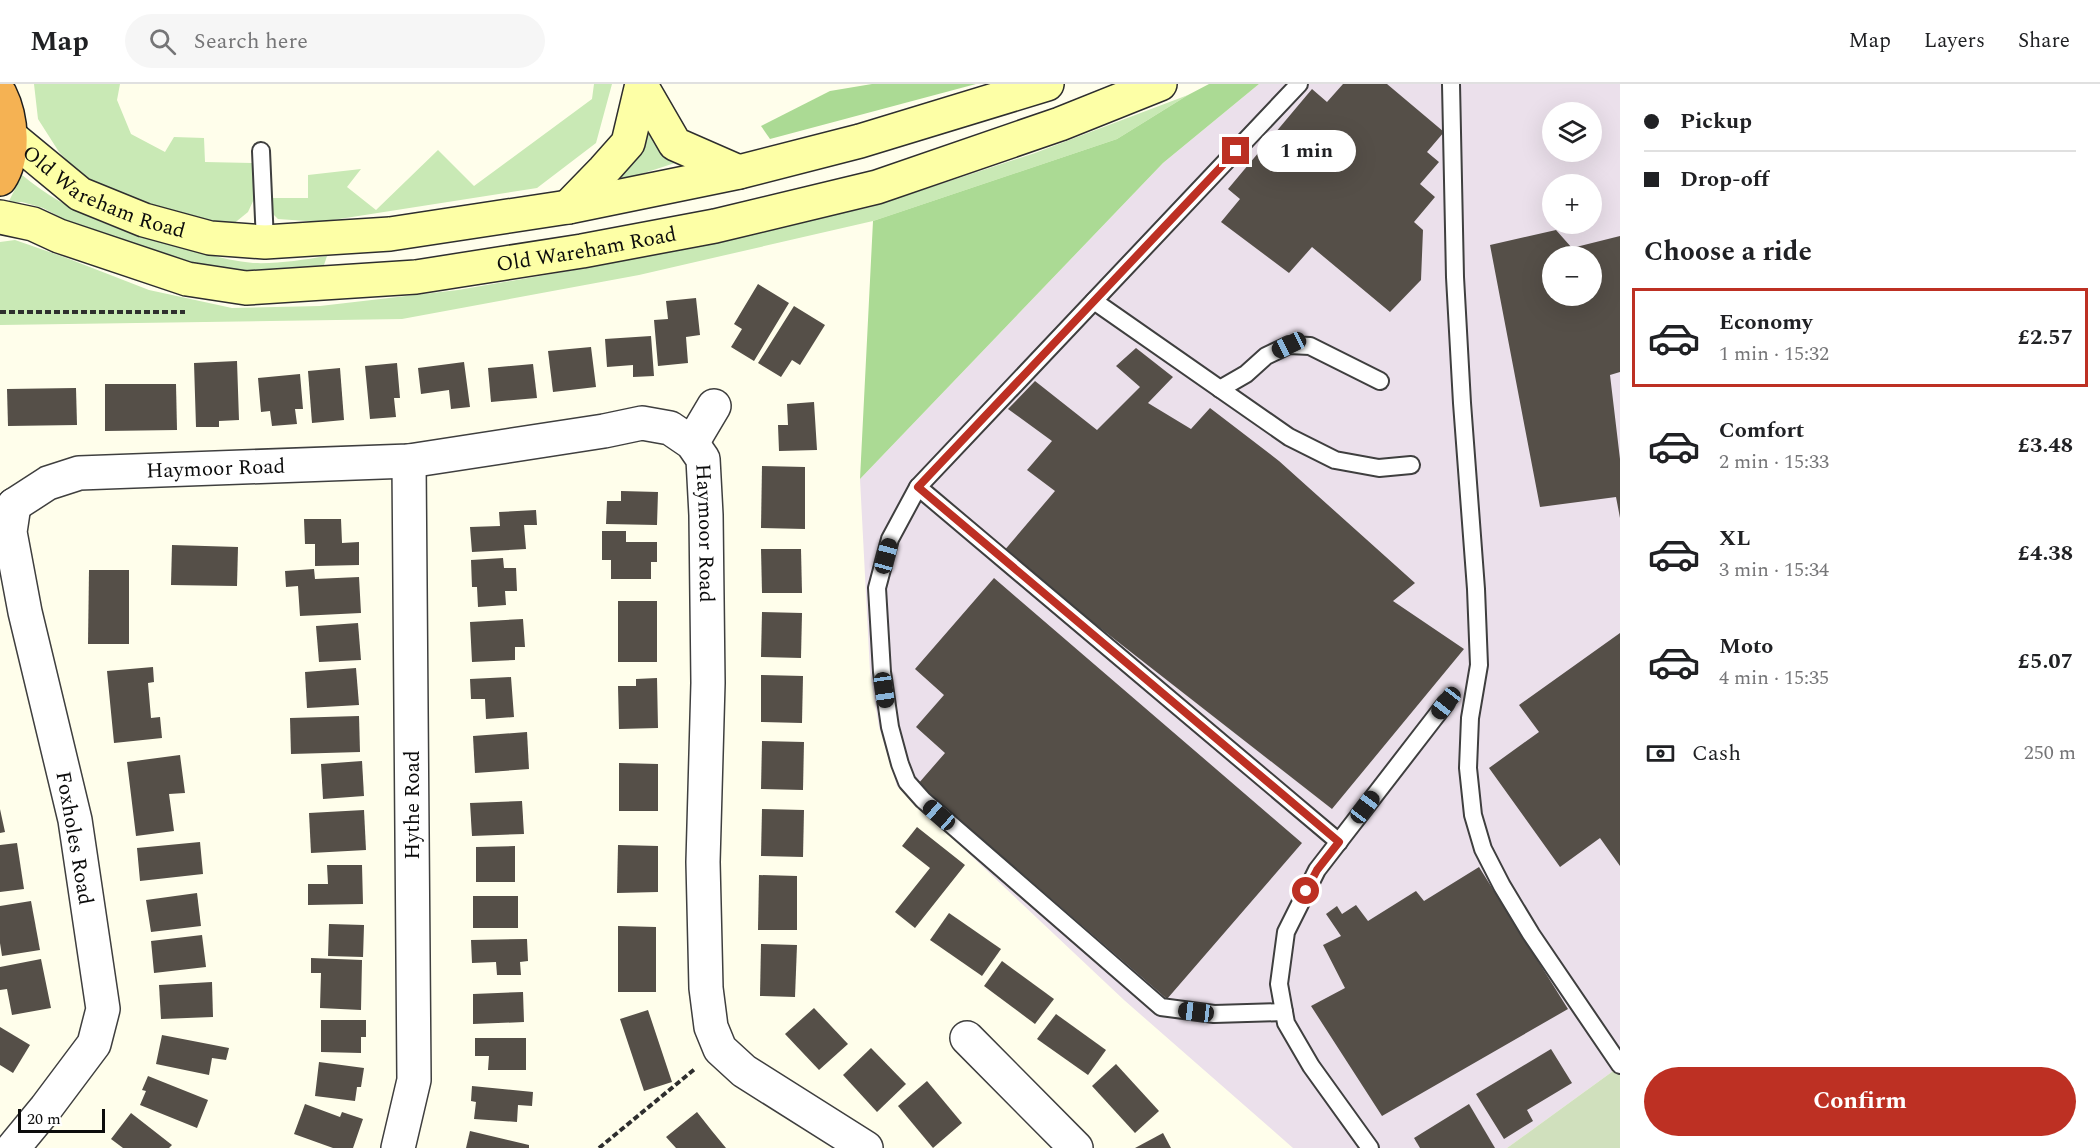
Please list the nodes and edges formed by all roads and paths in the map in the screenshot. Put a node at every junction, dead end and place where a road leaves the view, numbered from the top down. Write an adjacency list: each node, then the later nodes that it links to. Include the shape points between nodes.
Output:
1 (1047, 84): 8 (street, Old Wareham Road, via 860,141)
2 (1160, 84): 11 (street, Old Wareham Road, via 1060,124 877,187 715,226 416,277 246,288 187,279 33,224)
3 (1299, 84): 13 (lane)
4 (1451, 84): 27 (lane, via 1455,277 1479,665 1470,718 1468,768 1473,815 1483,849 1502,886)
5 (642, 86): 8 (street, via 675,144); 10 (street, via 628,142)
6 (7, 105): 9 (highway); 12 (street, Old Wareham Road, via 80,194 144,220 210,237)
7 (261, 152): 12 (lane)
8 (739, 172): 10 (street, Old Wareham Road)
9 (0, 178)
10 (568, 207): 12 (street, Old Wareham Road, via 390,234)
11 (0, 217)
12 (265, 242)
13 (1094, 301): 15 (lane); 20 (lane)
14 (1380, 381): 15 (lane, via 1310,346 1289,345 1266,356)
15 (1220, 389): 19 (lane, via 1289,437 1335,460 1379,468)
16 (714, 406): 17 (street)
17 (692, 443): 18 (street, Haymoor Road, via 670,428 642,423); 26 (street, Haymoor Road, via 703,459 705,515 706,988 711,1027)
18 (409, 461): 21 (street, Haymoor Road, via 79,473); 29 (street, Hythe Road, via 414,1080)
19 (1411, 465)
20 (918, 487): 23 (lane); 24 (lane, via 890,539 877,588 890,727 907,782 1161,1008 1214,1014)
21 (7, 499): 28 (street, Foxholes Road, via 25,612 75,820 103,1009 94,1044)
22 (1446, 703): 23 (lane)
23 (1339, 842): 24 (lane, via 1317,870 1286,932 1279,984)
24 (1284, 1012): 33 (lane, via 1286,1023 1311,1066)
25 (967, 1038): 32 (street)
26 (720, 1049): 30 (path); 31 (street, Haymoor Road, via 744,1071)
27 (1620, 1065)
28 (13, 1148)
29 (398, 1148)
30 (599, 1148)
31 (866, 1148)
32 (1076, 1148)
33 (1370, 1148)

